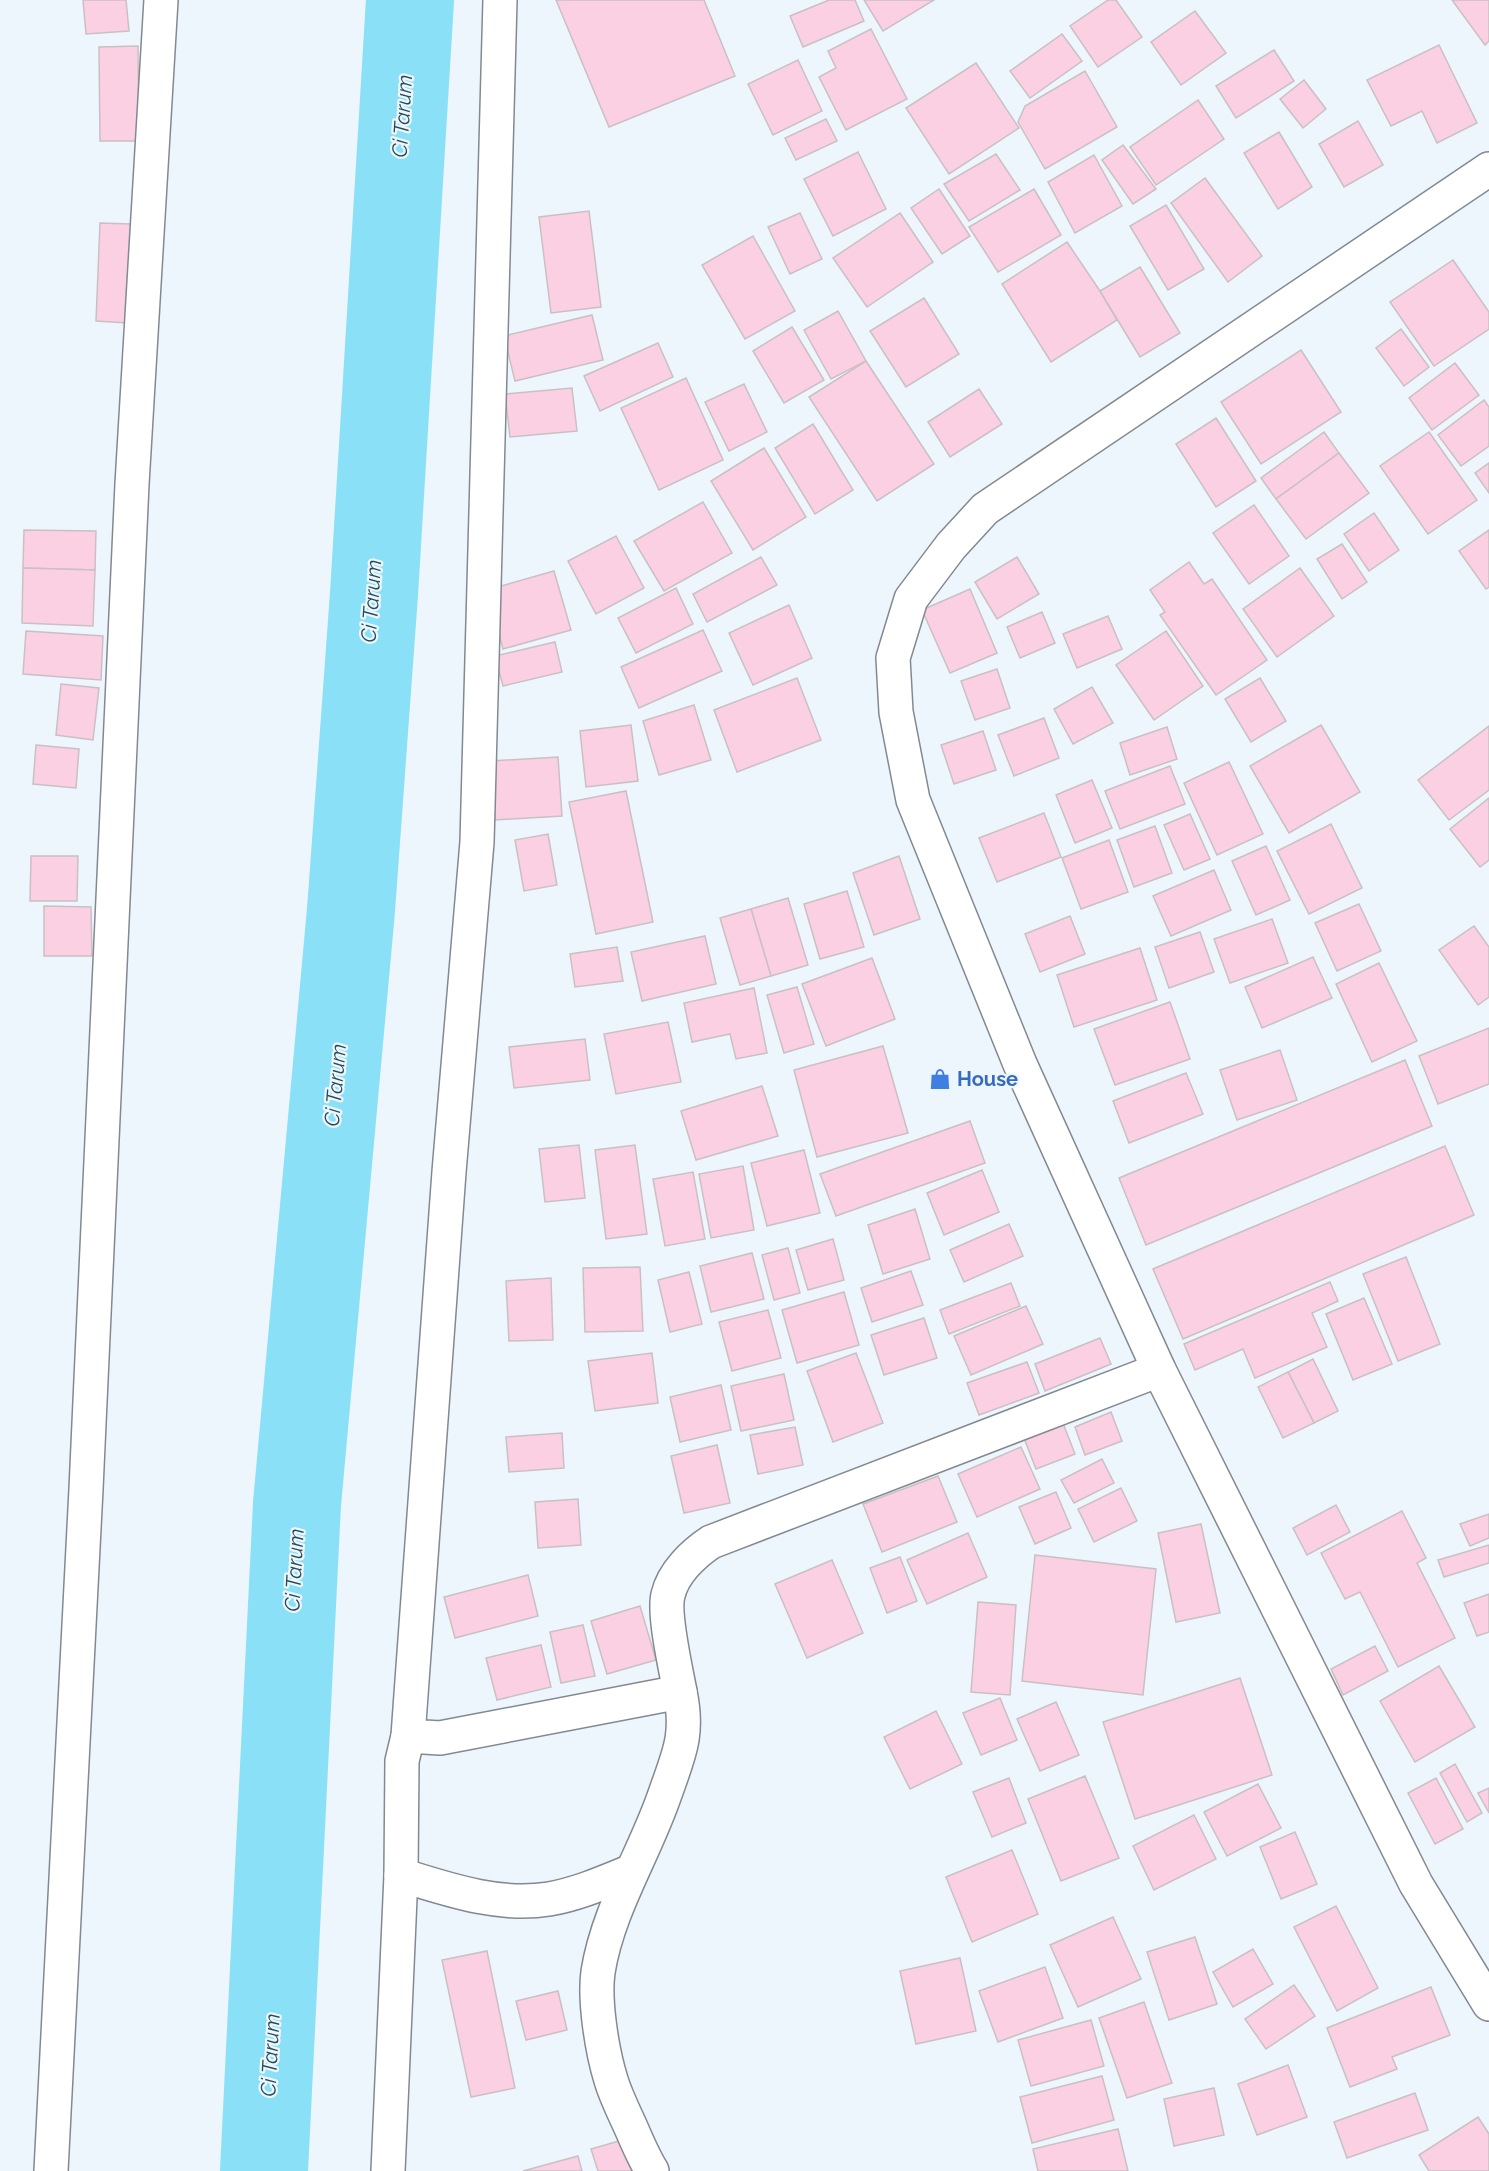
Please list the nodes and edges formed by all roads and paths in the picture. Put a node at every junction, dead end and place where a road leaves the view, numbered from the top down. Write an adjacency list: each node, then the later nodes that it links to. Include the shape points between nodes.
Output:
1 (161, 0): 10 (street, via 132,484)
2 (500, 0): 6 (street, via 477,842)
3 (1489, 169): 4 (street, via 985,509 911,599 893,658 896,712 913,800 1020,1064)
4 (1159, 1370): 5 (street, via 711,1542 697,1552 667,1596); 9 (street, via 1416,1884)
5 (680, 1692): 6 (street, via 440,1738); 7 (street, via 685,1721 682,1744 660,1810)
6 (408, 1736): 8 (street, via 402,1761)
7 (632, 1871): 8 (street, via 583,1891 522,1901 454,1892); 12 (street, via 598,1972 597,2007 611,2080)
8 (401, 1875): 11 (street)
9 (1489, 2004)
10 (51, 2171)
11 (388, 2171)
12 (652, 2171)

